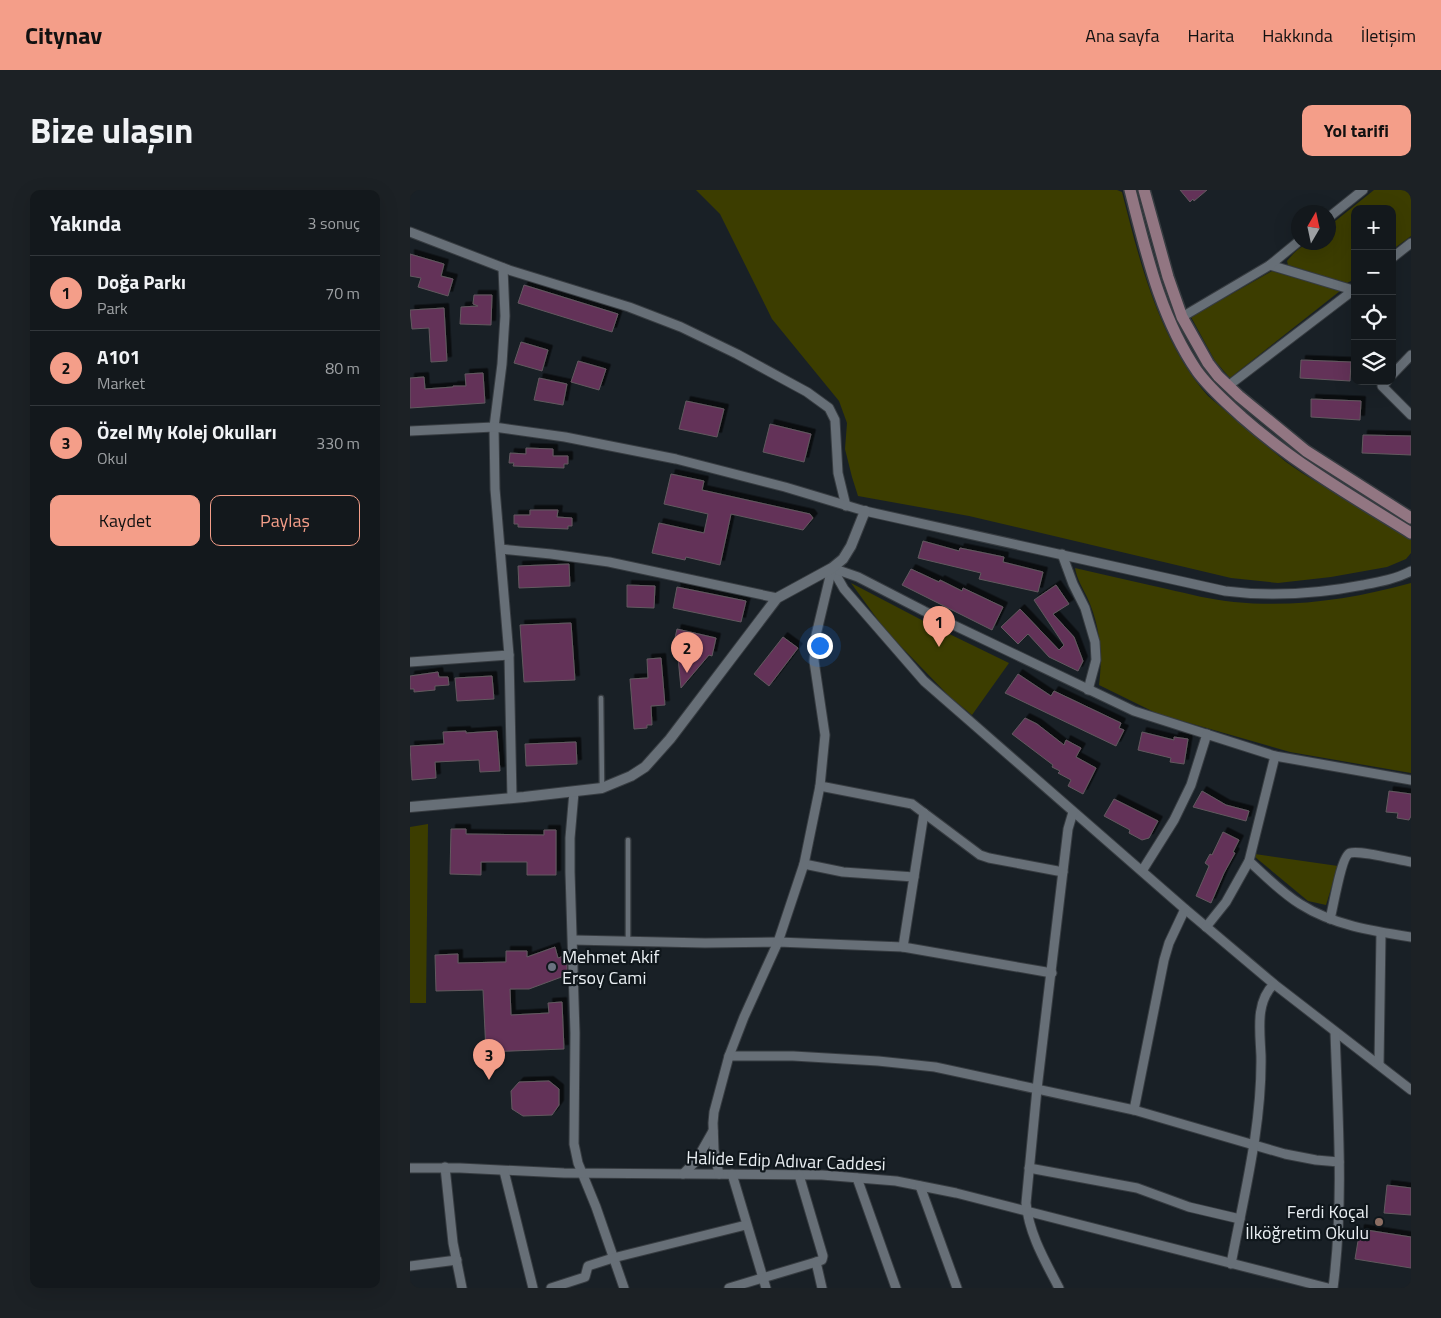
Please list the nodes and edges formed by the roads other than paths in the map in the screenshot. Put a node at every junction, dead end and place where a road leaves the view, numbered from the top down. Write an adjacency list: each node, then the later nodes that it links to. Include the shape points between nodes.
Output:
1 (1130, 190): 24 (main road, via 1164,307 1185,350 1209,386 1286,454)
2 (1144, 190): 13 (main road)
3 (1363, 190): 4 (street)
4 (1336, 212)
5 (410, 232): 10 (street)
6 (1411, 243): 8 (street)
7 (1291, 248): 9 (street)
8 (1396, 255)
9 (1270, 265): 11 (street); 13 (street)
10 (503, 268): 19 (street, via 505,316); 21 (street, via 629,307 681,327 808,392 829,408 835,420 838,473)
11 (1351, 289)
12 (1351, 292): 17 (street)
13 (1182, 317): 17 (main road, via 1208,363)
14 (1411, 355): 15 (street)
15 (1396, 371)
16 (1383, 385): 18 (street)
17 (1228, 386): 23 (main road, via 1306,451)
18 (1411, 415)
19 (494, 428): 20 (street); 21 (street, via 565,437 676,458); 25 (street, via 494,489)
20 (410, 431)
21 (846, 506): 22 (street)
22 (865, 511): 26 (street); 27 (street, via 851,546)
23 (1411, 518)
24 (1411, 533)
25 (500, 549): 29 (street, via 609,562); 30 (street)
26 (1062, 554): 28 (street, via 1200,587 1243,593 1339,590); 32 (street, via 1095,642 1096,660)
27 (832, 568): 29 (street); 32 (street, via 858,577); 37 (street, via 816,635 814,662 825,735); 42 (street, via 851,597 924,681)
28 (1411, 571)
29 (777, 598): 38 (street, via 645,767)
30 (509, 655): 31 (street); 40 (street)
31 (410, 662)
32 (1088, 690): 34 (street, via 1134,711)
33 (601, 698): 38 (lane)
34 (1207, 734): 35 (street); 49 (street, via 1174,820)
35 (1275, 756): 36 (street); 45 (street)
36 (1411, 780)
37 (820, 786): 43 (street, via 912,804); 47 (street)
38 (602, 788): 39 (street)
39 (574, 792): 40 (street); 56 (street, via 570,838)
40 (512, 798): 41 (street)
41 (410, 807)
42 (1073, 812): 48 (street); 49 (street)
43 (924, 813): 48 (street, via 980,855); 50 (street)
44 (628, 840): 57 (lane)
45 (1249, 862): 52 (street, via 1298,903); 53 (street, via 1226,902)
46 (1411, 862): 52 (street, via 1350,853 1342,865)
47 (804, 864): 50 (street, via 843,872); 58 (street)
48 (1063, 872): 60 (street)
49 (1142, 872): 51 (street)
50 (914, 877): 59 (street)
51 (1185, 909): 53 (street); 67 (street, via 1164,960)
52 (1330, 919): 54 (street)
53 (1206, 927): 61 (street)
54 (1381, 933): 55 (street); 64 (street)
55 (1411, 937)
56 (573, 940): 57 (street); 75 (street, via 574,1144)
57 (628, 940): 58 (street)
58 (778, 942): 59 (street); 63 (street)
59 (903, 947): 60 (street)
60 (1052, 973): 65 (street)
61 (1274, 984): 62 (street); 69 (street, via 1261,1004 1261,1083)
62 (1335, 1032): 64 (street); 70 (street)
63 (729, 1056): 65 (street, via 793,1056 918,1064); 68 (street, via 714,1112)
64 (1379, 1064): 66 (street)
65 (1037, 1089): 67 (street); 73 (street)
66 (1411, 1090)
67 (1134, 1110): 69 (street)
68 (713, 1131): 76 (street, via 696,1161); 77 (street)
69 (1254, 1146): 70 (street); 83 (street)
70 (1339, 1162): 102 (street)
71 (445, 1167): 72 (street, Halide Edip Adıvar Caddesi); 74 (street, Halide Edip Adıvar Caddesi); 86 (street)
72 (410, 1168)
73 (1029, 1168): 82 (street); 83 (street, via 1137,1188 1189,1207)
74 (504, 1171): 75 (street, Halide Edip Adıvar Caddesi); 92 (street)
75 (583, 1174): 76 (street, Halide Edip Adıvar Caddesi); 85 (street)
76 (683, 1174): 77 (street, Halide Edip Adıvar Caddesi)
77 (719, 1174): 78 (street, Halide Edip Adıvar Caddesi)
78 (732, 1174): 79 (street, Halide Edip Adıvar Caddesi); 84 (street)
79 (799, 1175): 80 (street, Halide Edip Adıvar Caddesi); 87 (street, via 823,1256)
80 (856, 1178): 81 (street, Halide Edip Adıvar Caddesi); 98 (street)
81 (920, 1186): 82 (street, Halide Edip Adıvar Caddesi); 99 (street)
82 (1027, 1212): 88 (street, Halide Edip Adıvar Caddesi); 100 (street, via 1036,1242)
83 (1240, 1218): 88 (street)
84 (746, 1224): 85 (street); 90 (street)
85 (613, 1258): 93 (street, via 588,1266 585,1277); 94 (street)
86 (457, 1260): 89 (street); 91 (street)
87 (816, 1262): 90 (street); 97 (street)
88 (1232, 1264): 101 (street, Halide Edip Adıvar Caddesi)
89 (410, 1266)
90 (763, 1277): 95 (street); 96 (street)
91 (462, 1288)
92 (533, 1288)
93 (551, 1288)
94 (624, 1288)
95 (730, 1288)
96 (766, 1288)
97 (822, 1288)
98 (896, 1288)
99 (957, 1288)
100 (1059, 1288)
101 (1328, 1288)
102 (1333, 1288)

